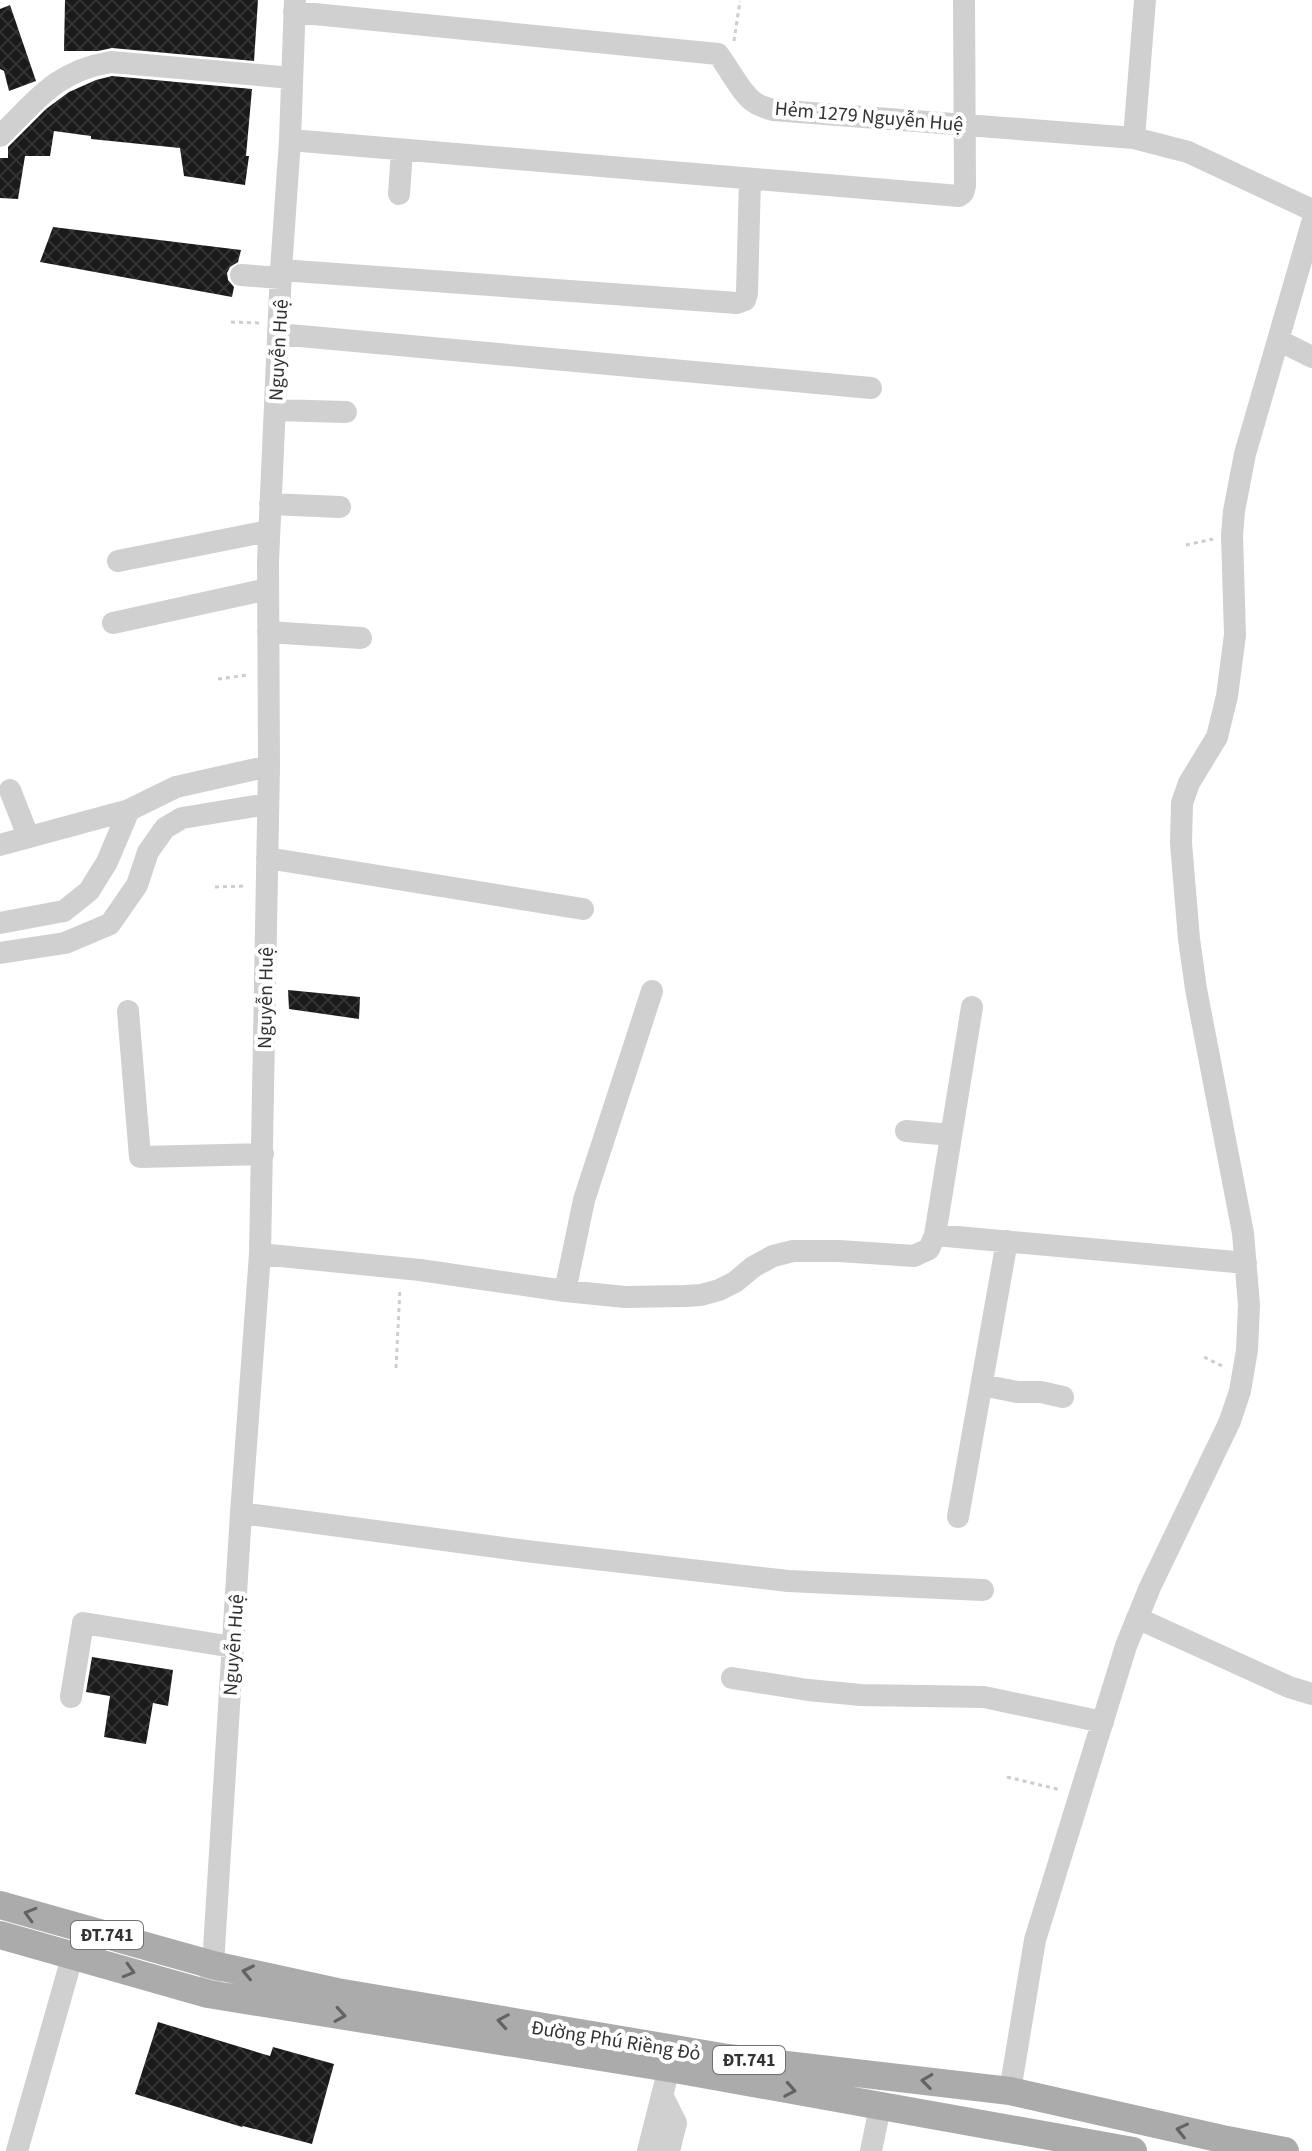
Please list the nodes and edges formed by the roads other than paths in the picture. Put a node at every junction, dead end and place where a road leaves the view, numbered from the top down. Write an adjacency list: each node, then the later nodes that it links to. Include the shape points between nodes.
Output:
1 (964, 0): 5 (street)
2 (1145, 0): 7 (street)
3 (294, 6): 4 (street, Nguyễn Huệ); 5 (street, Hẻm 1279 Nguyễn Huệ, via 718,54 741,89 773,110)
4 (292, 78): 6 (street, via 111,62 91,65 46,90); 8 (street, Nguyễn Huệ)
5 (964, 125): 7 (street, Hẻm 1279 Nguyễn Huệ); 10 (street, via 965,186 959,196)
6 (0, 136)
7 (1134, 138): 12 (street, Hẻm 1279 Nguyễn Huệ, via 1188,152)
8 (290, 140): 9 (street); 14 (street, Nguyễn Huệ)
9 (402, 150): 10 (street); 11 (street)
10 (750, 179): 14 (street, via 747,293 737,303)
11 (399, 194)
12 (1312, 210)
13 (1312, 223): 17 (street)
14 (281, 274): 15 (street); 16 (street, Nguyễn Huệ)
15 (241, 275)
16 (278, 329): 19 (street); 20 (street, Nguyễn Huệ)
17 (1278, 340): 18 (street); 49 (street, via 1234,511 1235,635 1227,696 1217,737 1182,803 1189,939)
18 (1312, 357)
19 (871, 388)
20 (275, 410): 21 (street); 22 (street, Nguyễn Huệ)
21 (346, 412)
22 (270, 504): 23 (street); 24 (street, Nguyễn Huệ)
23 (340, 507)
24 (269, 531): 25 (street); 26 (street, Nguyễn Huệ)
25 (118, 561)
26 (268, 589): 27 (street); 28 (street, Nguyễn Huệ)
27 (113, 623)
28 (268, 632): 29 (street); 30 (street, Nguyễn Huệ)
29 (361, 638)
30 (269, 766): 32 (street, Nguyễn Huệ); 33 (street, via 176,787)
31 (10, 790): 34 (street)
32 (268, 804): 36 (street, Nguyễn Huệ); 39 (street, via 182,818 165,828 148,852 137,885 110,924 65,943)
33 (129, 810): 34 (street); 38 (street, via 89,891 64,911)
34 (28, 836): 35 (street)
35 (0, 845)
36 (267, 858): 37 (street); 45 (street, Nguyễn Huệ)
37 (583, 909)
38 (0, 923)
39 (0, 953)
40 (652, 991): 50 (street, via 584,1200)
41 (972, 1007): 44 (street)
42 (128, 1011): 45 (street, via 140,1157)
43 (906, 1131): 44 (street)
44 (951, 1135): 46 (street)
45 (263, 1154): 48 (street, Nguyễn Huệ)
46 (935, 1235): 47 (street); 50 (street, via 929,1249 914,1256 793,1251 773,1256 735,1282 701,1295 625,1297)
47 (1007, 1241): 49 (street); 51 (street)
48 (260, 1254): 50 (street); 53 (street, Nguyễn Huệ)
49 (1246, 1263): 56 (street, via 1247,1350 1240,1391)
50 (565, 1291)
51 (982, 1385): 52 (street); 54 (street)
52 (1063, 1397)
53 (241, 1513): 55 (street, via 788,1581); 57 (street, Nguyễn Huệ)
54 (958, 1517)
55 (983, 1590)
56 (1137, 1618): 59 (street); 61 (street)
57 (233, 1647): 60 (street, via 83,1623); 65 (street, Nguyễn Huệ)
58 (732, 1678): 61 (street, via 861,1695 984,1697)
59 (1312, 1694)
60 (71, 1697)
61 (1103, 1722): 68 (street, via 1035,1940)
62 (0, 1905): 65 (main road, Đường Phú Riềng Đỏ / ĐT.741, one-way to 62)
63 (0, 1935): 64 (main road, Đường Phú Riềng Đỏ / ĐT.741)
64 (73, 1954): 66 (main road, Đường Phú Riềng Đỏ / ĐT.741, one-way to 66); 70 (street)
65 (213, 1965): 66 (street, Nguyễn Huệ); 68 (main road, Đường Phú Riềng Đỏ / ĐT.741, one-way to 65, via 728,2058 337,1992)
66 (208, 1994): 67 (main road, Đường Phú Riềng Đỏ / ĐT.741, one-way to 67)
67 (665, 2082): 69 (main road, Đường Phú Riềng Đỏ / ĐT.741, one-way to 69); 71 (street); 72 (street, via 676,2123)
68 (1010, 2091): 75 (main road, Đường Phú Riềng Đỏ / ĐT.741, one-way to 68)
69 (880, 2107): 73 (street); 74 (main road, Đường Phú Riềng Đỏ / ĐT.741)
70 (17, 2151)
71 (648, 2151)
72 (669, 2151)
73 (871, 2151)
74 (1133, 2151)
75 (1285, 2151)

